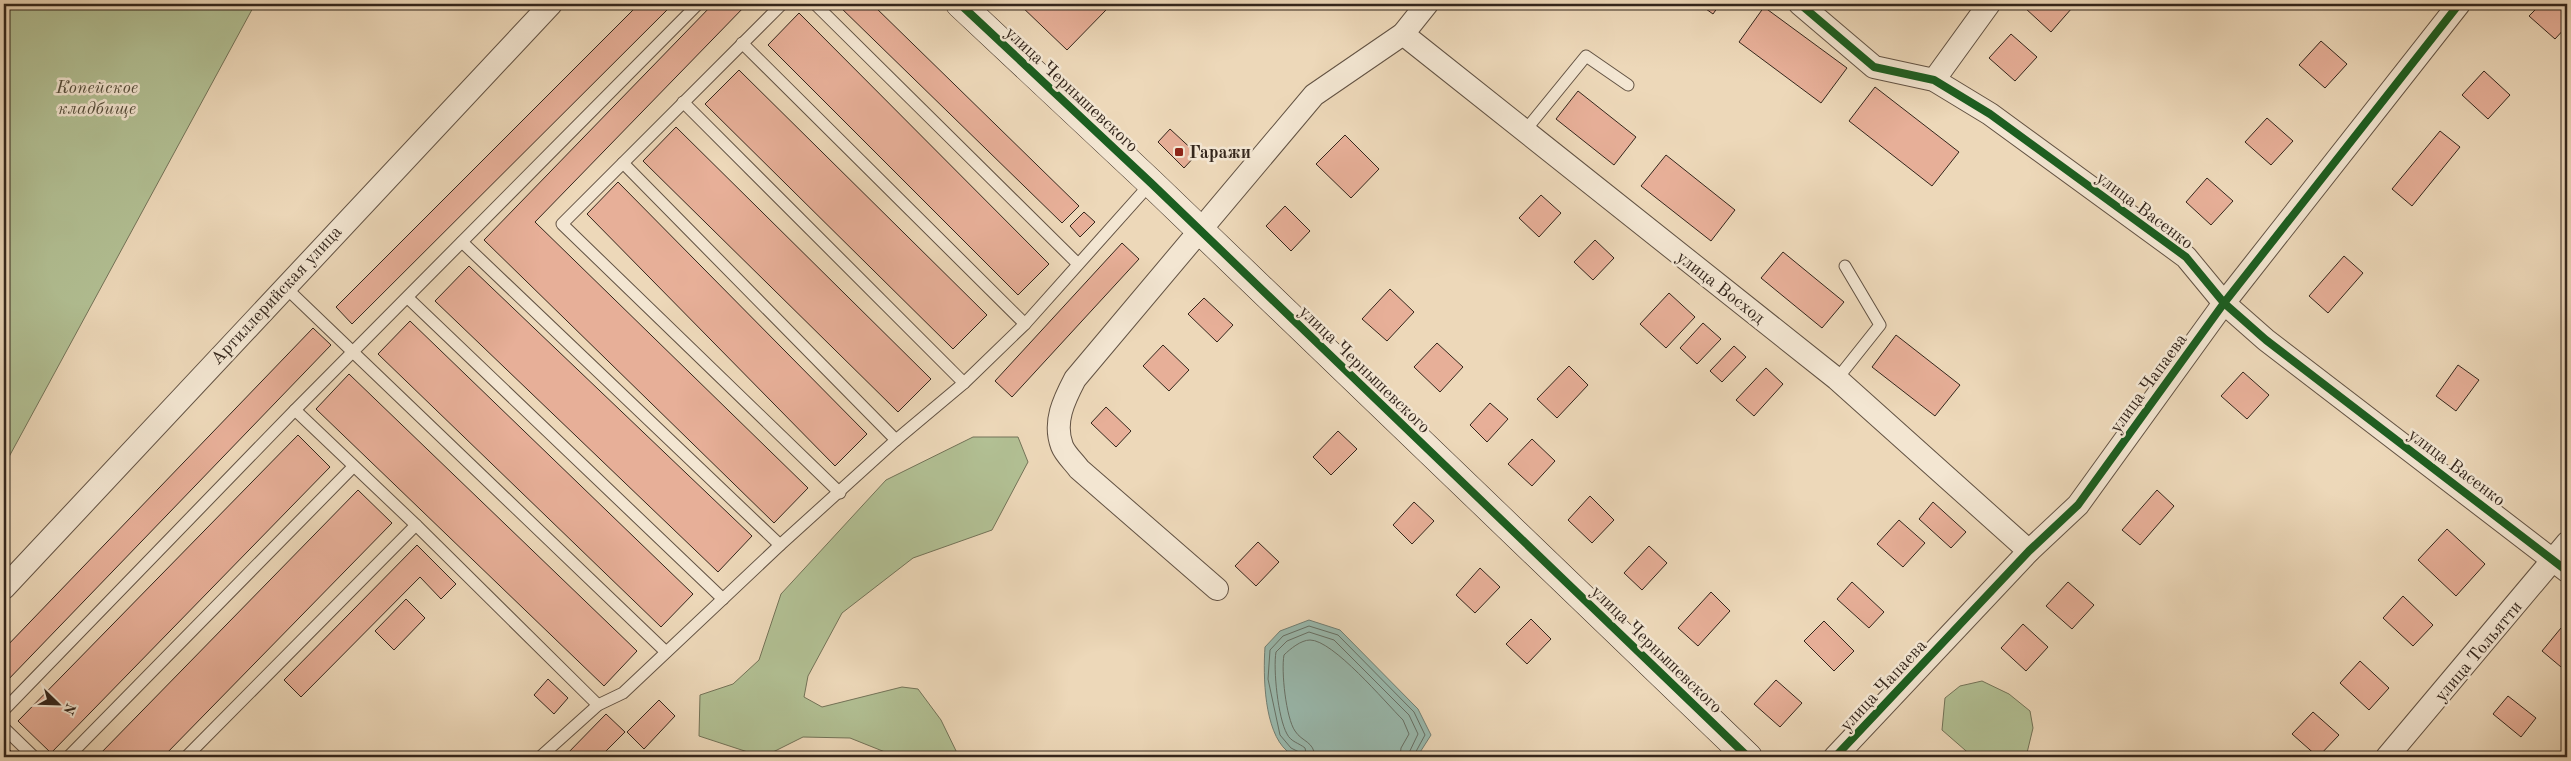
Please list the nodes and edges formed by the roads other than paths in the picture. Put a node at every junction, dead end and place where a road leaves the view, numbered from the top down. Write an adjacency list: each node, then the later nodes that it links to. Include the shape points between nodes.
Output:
1 (551, 4): 22 (street, Артиллерийская улица)
2 (698, 4): 19 (lane)
3 (782, 4): 11 (lane)
4 (815, 4): 20 (lane)
5 (960, 4): 17 (street, улица Чернышевского)
6 (1427, 4): 10 (street)
7 (1800, 4): 12 (street, улица Васенко, via 1874,67)
8 (1989, 4): 12 (street)
9 (2459, 4): 24 (street, улица Чапаева)
10 (1403, 34): 15 (street, улица Восход); 18 (street, via 1314,95)
11 (742, 43): 14 (lane); 25 (lane)
12 (1934, 80): 24 (street, улица Васенко, via 1990,114 2186,257)
13 (1628, 85): 15 (lane, via 1586,56)
14 (683, 102): 16 (lane); 28 (lane)
15 (1524, 132): 27 (street, улица Восход)
16 (623, 163): 30 (lane); 32 (lane, via 562,224)
17 (1151, 183): 18 (street, улица Чернышевского); 20 (lane)
18 (1200, 231): 38 (street, via 1075,379 1058,422 1062,447 1078,469); 48 (street, улица Чернышевского)
19 (462, 242): 23 (lane); 34 (lane)
20 (1078, 264): 25 (lane)
21 (1845, 266): 27 (lane, via 1880,325)
22 (284, 286): 26 (lane); 37 (street, Артиллерийская улица)
23 (408, 298): 26 (lane); 39 (lane)
24 (2224, 303): 35 (street, улица Чапаева, via 2078,506); 36 (street, улица Васенко, via 2266,340)
25 (1025, 324): 28 (lane)
26 (354, 353): 29 (lane); 40 (lane)
27 (1837, 379): 35 (street, улица Восход)
28 (964, 382): 30 (lane)
29 (295, 410): 31 (lane); 42 (lane)
30 (896, 440): 32 (lane)
31 (353, 467): 33 (lane); 45 (lane)
32 (840, 492): 34 (lane)
33 (416, 525): 41 (lane); 46 (lane)
34 (780, 545): 39 (lane)
35 (2029, 550): 49 (street, улица Чапаева)
36 (2563, 558): 50 (street, улица Тольятти)
37 (4, 588)
38 (1217, 589)
39 (723, 599): 40 (lane)
40 (666, 652): 41 (lane, via 623,692)
41 (598, 705): 47 (lane)
42 (4, 710)
43 (4, 728): 44 (lane)
44 (34, 757)
45 (68, 757)
46 (186, 757)
47 (540, 757)
48 (1748, 757)
49 (1835, 757)
50 (2387, 757)

